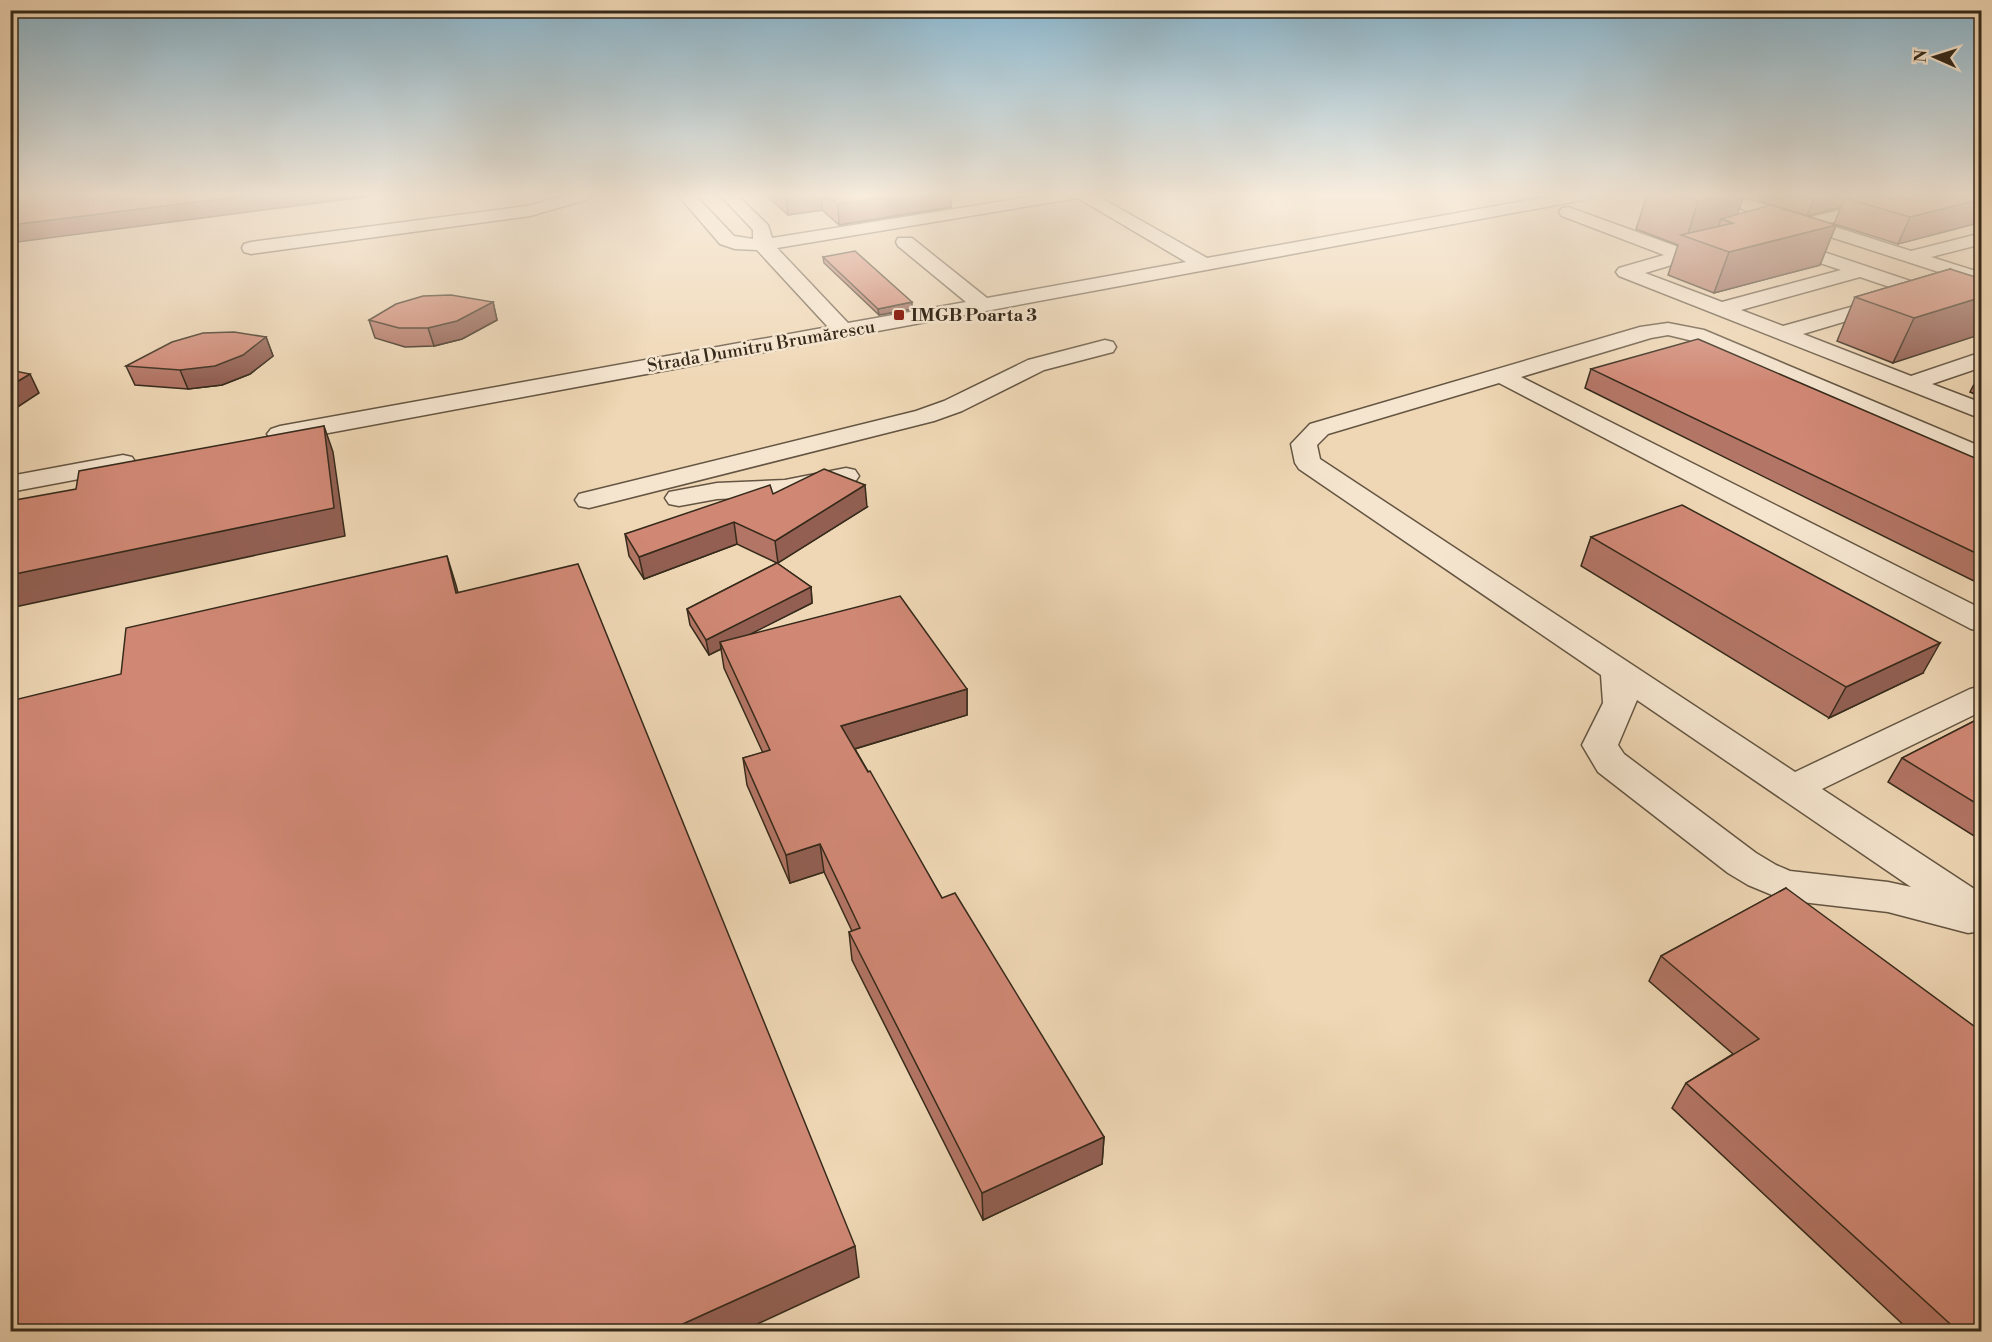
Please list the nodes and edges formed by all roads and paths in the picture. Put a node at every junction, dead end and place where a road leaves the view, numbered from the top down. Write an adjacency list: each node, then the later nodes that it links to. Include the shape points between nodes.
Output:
1 (775, 258): 18 (street)
2 (924, 258): 15 (street)
3 (1192, 258): 9 (street)
4 (1238, 258): 9 (street, Strada Dumitru Brumărescu)
5 (1680, 258): 16 (street, via 1626,272)
6 (1821, 258): 10 (street)
7 (1868, 258): 12 (street)
8 (1913, 258): 11 (street)
9 (1203, 264): 15 (street, Strada Dumitru Brumărescu)
10 (1861, 271): 13 (street); 16 (street)
11 (1978, 277): 12 (street)
12 (1948, 284): 13 (street); 14 (street)
13 (1922, 292): 17 (street); 19 (street)
14 (1982, 296)
15 (983, 305): 18 (street, Strada Dumitru Brumărescu)
16 (1721, 309): 19 (street)
17 (1982, 312)
18 (843, 331): 25 (street, Strada Dumitru Brumărescu)
19 (1783, 333): 23 (street)
20 (1105, 348): 28 (street, via 1036,365 925,416 593,508 707,492 785,488)
21 (1982, 359): 23 (street)
22 (1502, 376): 26 (street, via 1668,329 1696,335); 30 (street); 31 (street, via 1319,429 1304,444 1308,463)
23 (1909, 384): 24 (street)
24 (1982, 412)
25 (258, 438)
26 (1982, 457)
27 (140, 460): 29 (street)
28 (846, 476)
29 (10, 484)
30 (1982, 622)
31 (1616, 670): 33 (street); 35 (street, via 1622,694 1617,714 1600,745 1604,754 1742,863 1784,885 1912,902)
32 (1982, 697): 33 (street)
33 (1793, 788): 34 (street)
34 (1982, 915)
35 (1982, 921)

